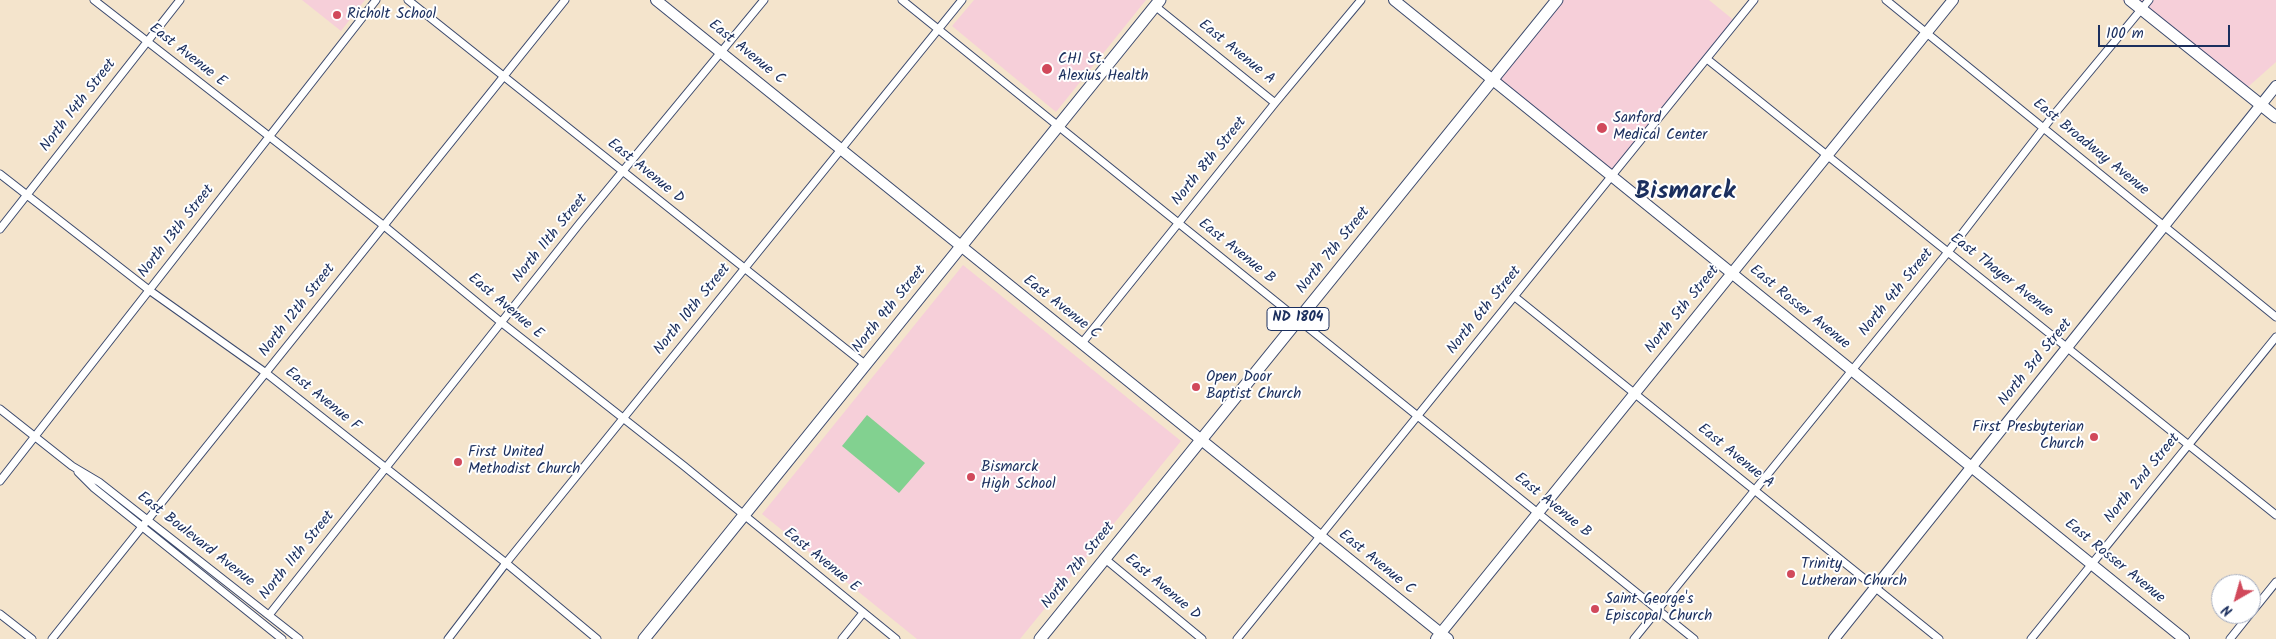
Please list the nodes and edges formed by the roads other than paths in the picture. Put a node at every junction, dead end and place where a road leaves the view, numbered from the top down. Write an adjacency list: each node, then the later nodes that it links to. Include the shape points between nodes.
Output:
1 (94, 0): 21 (street, East Avenue E)
2 (180, 0): 21 (street, North 14th Street)
3 (376, 0): 32 (street, North 13th Street)
4 (408, 0): 24 (street, East Avenue D)
5 (565, 0): 24 (street, North 12th Street)
6 (656, 0): 22 (street, East Avenue C)
7 (764, 0): 22 (street, North 11th Street)
8 (902, 0): 19 (street, East Avenue B)
9 (962, 0): 19 (street, North 10th Street)
10 (1361, 0): 27 (street, North 8th Street)
11 (1394, 0): 25 (street, East Rosser Avenue)
12 (1557, 0): 25 (main road, North 7th Street / ND 1804)
13 (1754, 0): 23 (street, North 6th Street)
14 (1886, 0): 20 (street, East Broadway Avenue)
15 (1953, 0): 20 (street, North 5th Street)
16 (2130, 0): 18 (main road)
17 (1158, 3): 27 (street, East Avenue A); 30 (main road, North 9th Street)
18 (2145, 4): 28 (main road); 31 (street, North 4th Street)
19 (938, 29): 30 (street, East Avenue B); 33 (street, North 10th Street)
20 (1927, 33): 31 (street, East Broadway Avenue); 34 (street, North 5th Street)
21 (148, 42): 32 (street, East Avenue E); 38 (street, North 14th Street)
22 (722, 52): 33 (street, East Avenue C); 35 (street, North 11th Street)
23 (1707, 59): 34 (street, East Thayer Avenue); 37 (street, North 6th Street)
24 (504, 76): 35 (street, East Avenue D); 40 (street, North 12th Street)
25 (1492, 80): 37 (street, East Rosser Avenue); 50 (main road, North 7th Street / ND 1804)
26 (2276, 86): 28 (street, North 3rd Street)
27 (1275, 102): 39 (street, North 8th Street)
28 (2261, 105): 29 (main road); 41 (street, North 3rd Street)
29 (2276, 117)
30 (1059, 126): 39 (street, East Avenue B); 43 (main road, North 9th Street)
31 (2044, 128): 41 (street, East Broadway Avenue); 44 (street, North 4th Street)
32 (268, 137): 40 (street, East Avenue E); 47 (street, North 13th Street)
33 (841, 149): 43 (street, East Avenue C); 45 (street, North 10th Street)
34 (1828, 155): 44 (street, East Thayer Avenue); 46 (street, North 5th Street)
35 (624, 172): 45 (street, East Avenue D); 51 (street, North 11th Street)
36 (0, 174): 38 (street, East Avenue F)
37 (1612, 177): 46 (street, East Rosser Avenue); 48 (street, North 6th Street)
38 (27, 195): 42 (street, North 14th Street); 47 (street, East Avenue F)
39 (1178, 223): 50 (street, East Avenue B); 53 (street, North 8th Street)
40 (384, 225): 51 (street, East Avenue E); 57 (street, North 12th Street)
41 (2164, 226): 49 (street, East Broadway Avenue); 54 (street, North 3rd Street)
42 (0, 229)
43 (960, 247): 53 (street, East Avenue C); 55 (main road, North 9th Street)
44 (1948, 252): 54 (street, East Thayer Avenue); 56 (street, North 4th Street)
45 (744, 269): 55 (street, East Avenue D); 61 (street, North 10th Street)
46 (1732, 273): 56 (street, East Rosser Avenue); 58 (street, North 5th Street)
47 (149, 290): 57 (street, East Avenue F); 62 (street, North 13th Street)
48 (1515, 297): 58 (street, East Avenue A); 60 (street, North 6th Street)
49 (2276, 317)
50 (1298, 320): 60 (street, East Avenue B); 63 (main road, North 7th Street / ND 1804)
51 (502, 323): 61 (street, East Avenue E); 67 (street, North 11th Street)
52 (2276, 337): 64 (street, North 2nd Street)
53 (1082, 343): 63 (street, East Avenue C)
54 (2069, 348): 64 (street, East Thayer Avenue); 66 (street, North 3rd Street)
55 (866, 365): 71 (main road, North 9th Street)
56 (1853, 370): 66 (street, East Rosser Avenue); 69 (street, North 4th Street)
57 (266, 373): 67 (street, East Avenue F); 73 (street, North 12th Street)
58 (1634, 394): 69 (street, East Avenue A); 70 (street, North 5th Street)
59 (0, 409): 62 (street, East Boulevard Avenue)
60 (1417, 416): 70 (street, East Avenue B); 75 (street, North 6th Street)
61 (624, 420): 71 (street, East Avenue E); 77 (street, North 10th Street)
62 (35, 436): 65 (street, East Boulevard Avenue); 68 (street, North 13th Street)
63 (1201, 440): 75 (street, East Avenue C); 76 (main road, North 7th Street / ND 1804)
64 (2189, 445): 72 (street, East Thayer Avenue); 78 (street, North 2nd Street)
65 (72, 466): 73 (street, East Boulevard Avenue); 74 (street, East Boulevard Avenue)
66 (1972, 467): 78 (street, East Rosser Avenue); 80 (street, North 3rd Street)
67 (386, 469): 77 (street, East Avenue F); 85 (street, North 11th Street)
68 (0, 481)
69 (1754, 491): 80 (street, East Avenue A); 82 (street, North 4th Street)
70 (1538, 513): 82 (street, East Avenue B); 87 (street, North 5th Street)
71 (742, 515): 83 (street, East Avenue E); 94 (main road, North 9th Street)
72 (2276, 515)
73 (147, 520): 74 (street, North 12th Street); 85 (street, East Boulevard Avenue)
74 (142, 527): 89 (street, North 12th Street); 90 (street, East Boulevard Avenue)
75 (1320, 537): 87 (street, East Avenue C); 99 (street, North 6th Street)
76 (1104, 558): 97 (main road, North 7th Street / ND 1804); 98 (street, East Avenue D)
77 (506, 563): 92 (street, North 10th Street); 93 (street, East Avenue F)
78 (2092, 564): 104 (street, North 2nd Street); 105 (street, East Rosser Avenue)
79 (2276, 582): 81 (street)
80 (1875, 588): 102 (street, North 3rd Street); 103 (street, East Avenue A)
81 (2261, 601)
82 (1658, 610): 100 (street, North 4th Street); 101 (street, East Avenue B)
83 (863, 612): 95 (street); 96 (street, East Avenue E)
84 (0, 614): 88 (street)
85 (268, 615): 91 (street, East Boulevard Avenue)
86 (2242, 624): 106 (street)
87 (1441, 637)
88 (32, 639)
89 (52, 639)
90 (282, 639)
91 (299, 639)
92 (448, 639)
93 (597, 639)
94 (644, 639)
95 (842, 639)
96 (896, 639)
97 (1040, 639)
98 (1202, 639)
99 (1237, 639)
100 (1634, 639)
101 (1694, 639)
102 (1834, 639)
103 (1939, 639)
104 (2031, 639)
105 (2184, 639)
106 (2230, 639)

